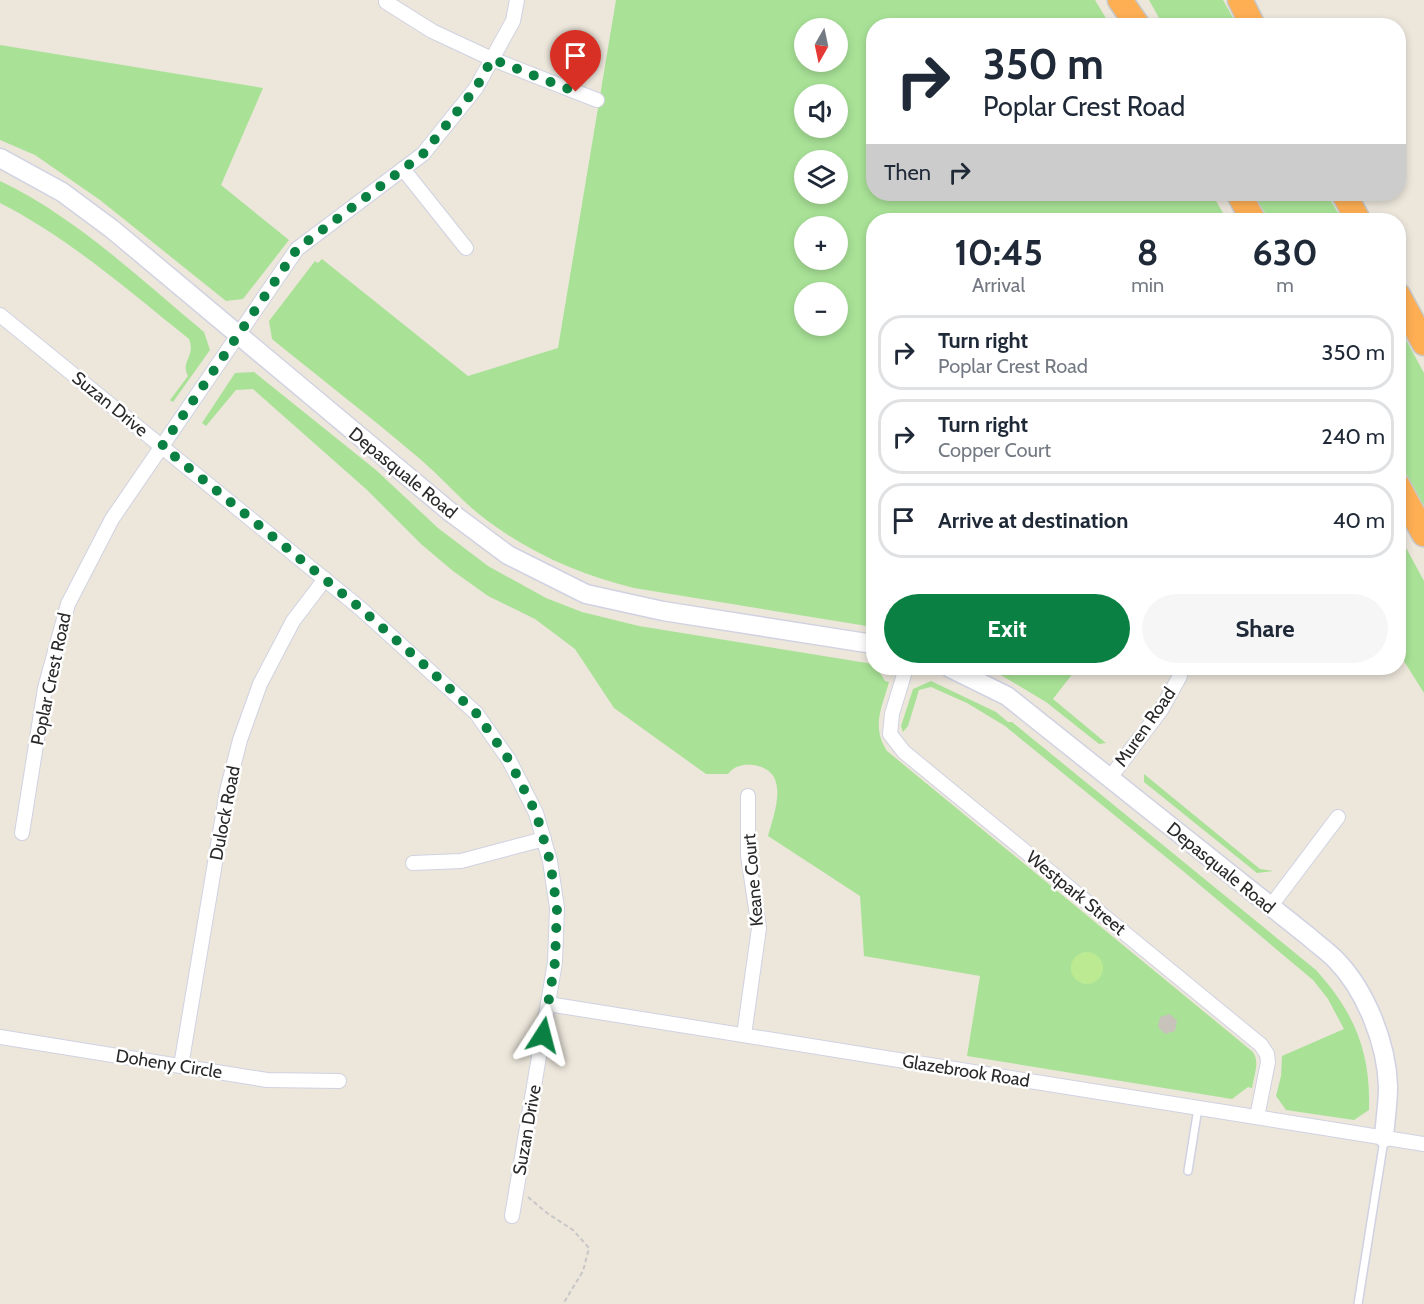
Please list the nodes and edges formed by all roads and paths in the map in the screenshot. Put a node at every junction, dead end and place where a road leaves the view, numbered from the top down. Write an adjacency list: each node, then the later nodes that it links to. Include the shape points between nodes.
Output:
1 (517, 0): 9 (street, Poplar Crest Road, via 513,21)
2 (1120, 0): 6 (highway)
3 (1134, 0): 7 (highway)
4 (1240, 0): 8 (highway)
5 (386, 2): 9 (street, via 432,31)
6 (1132, 18)
7 (1144, 18)
8 (1249, 18)
9 (492, 59): 10 (street); 12 (street, Poplar Crest Road, via 476,88 423,154)
10 (597, 100)
11 (0, 158): 16 (street, Depasquale Road, via 62,192 112,229)
12 (403, 168): 13 (street); 16 (street, Poplar Crest Road, via 297,249)
13 (466, 248)
14 (1406, 310): 17 (highway)
15 (2, 319): 18 (street, Suzan Drive)
16 (238, 335): 18 (street, Poplar Crest Road); 22 (street, Depasquale Road, via 457,518 508,555 586,594 663,611)
17 (1424, 343)
18 (162, 446): 21 (street, Suzan Drive); 29 (street, Poplar Crest Road, via 112,519 68,604 45,688)
19 (1406, 501): 20 (highway)
20 (1424, 534)
21 (325, 579): 30 (street, Suzan Drive, via 476,713 509,760 536,813); 36 (street, Dulock Road, via 293,621 260,684 240,741 227,791)
22 (866, 643)
23 (904, 675): 39 (street, Westpark Street, via 890,734 904,752 1261,1044 1268,1062)
24 (964, 675): 26 (street, Depasquale Road, via 1006,696)
25 (1180, 676): 26 (street, Muren Road, via 1161,710)
26 (1109, 779): 32 (street, Depasquale Road)
27 (748, 796): 34 (street, Keane Court, via 748,856 759,928)
28 (1338, 817): 32 (street)
29 (22, 832)
30 (544, 839): 31 (street, via 462,861); 33 (street, Suzan Drive, via 557,908 555,962)
31 (413, 863)
32 (1270, 907): 40 (street, Depasquale Road, via 1337,961 1374,1021 1388,1086)
33 (548, 1004): 34 (street, Glazebrook Road); 43 (street, Suzan Drive)
34 (744, 1035): 38 (street, Glazebrook Road)
35 (0, 1037): 36 (street, Doheny Circle)
36 (181, 1066): 37 (street, Doheny Circle, via 267,1080)
37 (339, 1081)
38 (1198, 1108): 39 (street, Glazebrook Road); 42 (lane)
39 (1257, 1117): 40 (street, Glazebrook Road)
40 (1384, 1138): 41 (street, Glazebrook Road); 46 (lane)
41 (1424, 1144)
42 (1188, 1171)
43 (517, 1187): 44 (street, Suzan Drive); 45 (path, via 573,1230 589,1248 584,1271)
44 (512, 1216)
45 (563, 1304)
46 (1358, 1304)

